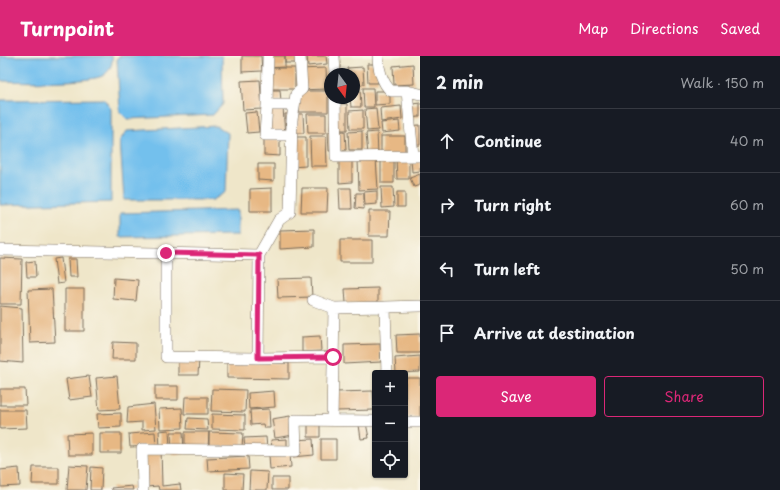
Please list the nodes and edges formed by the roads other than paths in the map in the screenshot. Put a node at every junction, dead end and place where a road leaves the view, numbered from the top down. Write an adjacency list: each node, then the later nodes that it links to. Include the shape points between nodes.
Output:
1 (268, 56): 10 (street)
2 (300, 56): 8 (street, via 302,89 296,94)
3 (334, 56): 5 (street)
4 (378, 56): 6 (street, via 385,85 391,91)
5 (334, 68)
6 (407, 91): 7 (street); 12 (street)
7 (420, 94)
8 (294, 104): 10 (street); 11 (street)
9 (335, 104): 12 (street, via 336,157)
10 (268, 105): 11 (street, via 265,135)
11 (291, 136): 15 (street, via 290,212 279,220)
12 (417, 156)
13 (0, 250): 14 (street)
14 (166, 253): 15 (street); 21 (street, via 166,357)
15 (259, 255): 21 (street)
16 (313, 300): 19 (street)
17 (420, 306): 18 (street)
18 (385, 307): 19 (street); 22 (street)
19 (334, 308): 20 (street)
20 (333, 357): 21 (street); 23 (street)
21 (258, 358)
22 (386, 370)
23 (332, 420): 24 (street); 27 (street, via 295,420 296,451 142,449)
24 (372, 421)
25 (408, 422): 26 (street)
26 (420, 422)
27 (143, 490)

